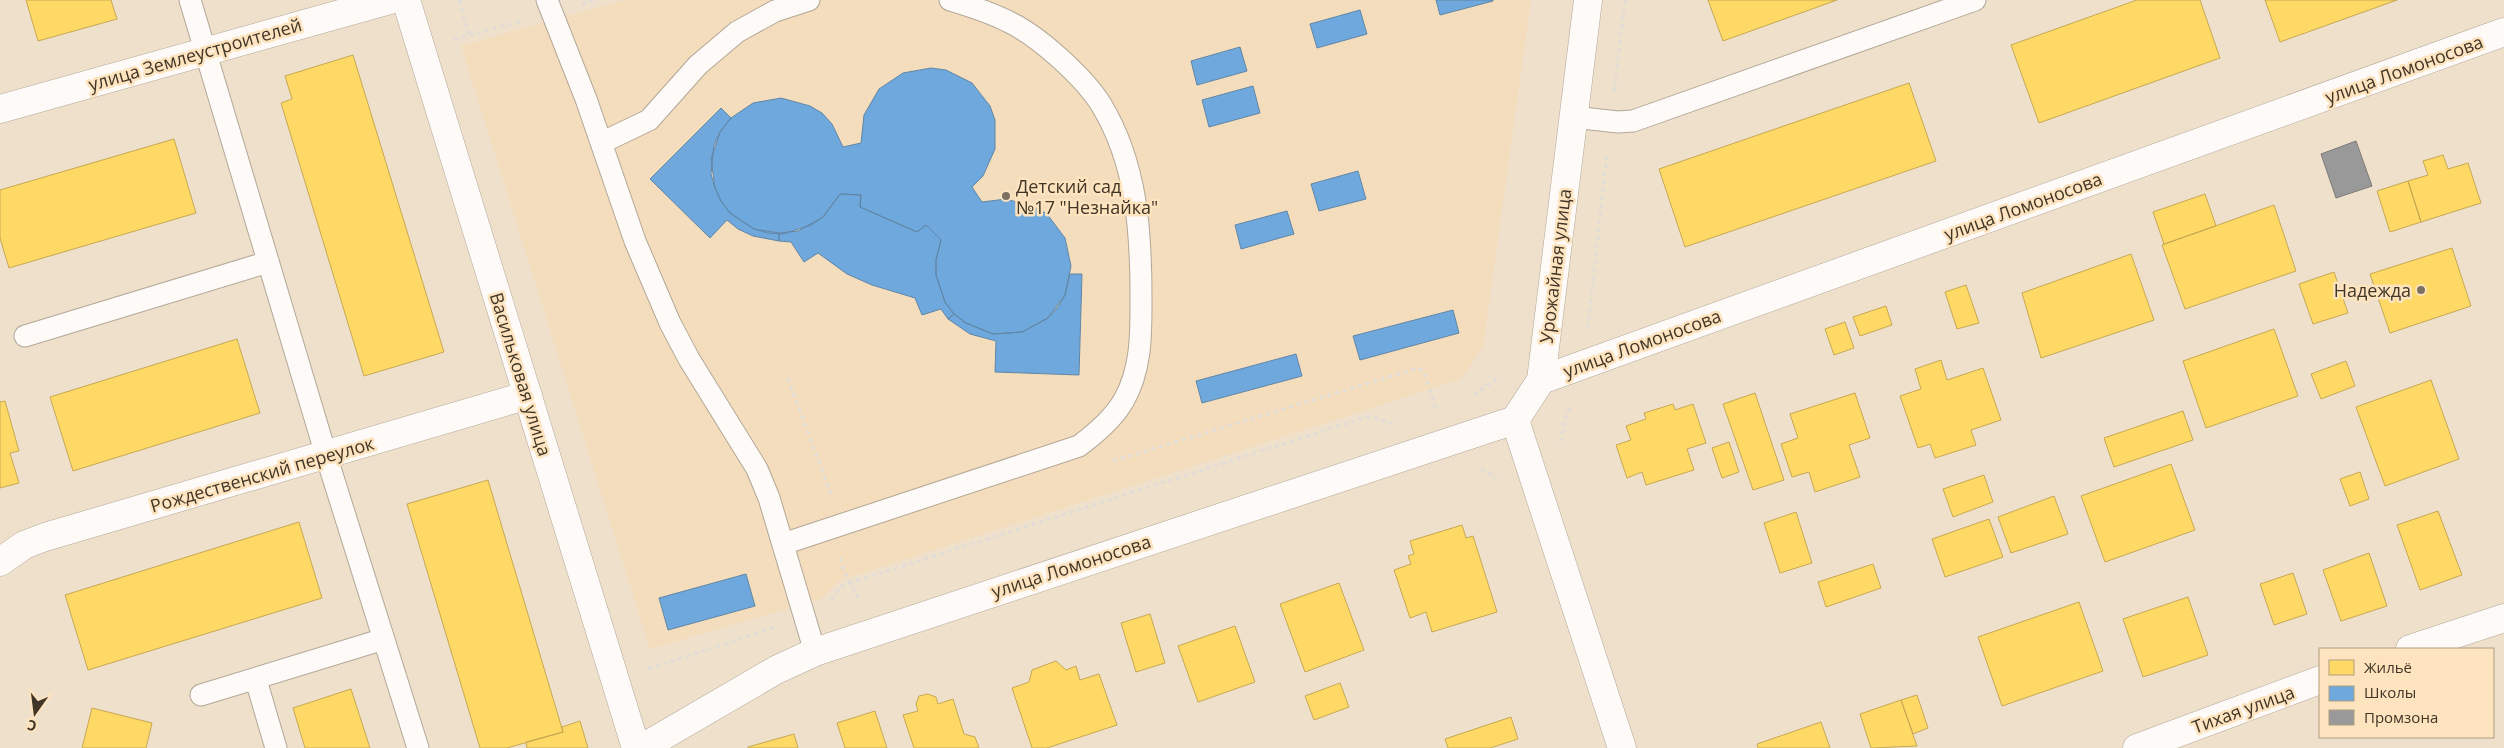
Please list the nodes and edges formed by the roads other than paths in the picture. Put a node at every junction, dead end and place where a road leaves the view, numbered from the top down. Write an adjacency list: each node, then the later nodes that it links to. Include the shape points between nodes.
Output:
1 (190, 0): 10 (lane)
2 (390, 0): 10 (street, улица Землеустроителей)
3 (406, 0): 17 (street, Васильковая улица)
4 (547, 0): 13 (lane)
5 (809, 0): 13 (lane, via 775,11 737,32 698,65 649,120)
6 (950, 0): 20 (lane, via 1009,22 1050,50 1080,78 1117,136 1138,211 1141,344 1135,373 1124,400 1104,426 1079,446)
7 (1588, 0): 12 (street, Урожайная улица)
8 (1976, 0): 12 (lane, via 1633,121)
9 (2504, 32): 16 (street, улица Ломоносова)
10 (205, 52): 11 (street, улица Землеустроителей); 14 (lane)
11 (0, 108)
12 (1573, 116): 16 (street, Урожайная улица)
13 (601, 143): 20 (lane, via 635,241 670,323 688,359 757,469)
14 (268, 262): 15 (lane); 19 (lane)
15 (25, 336)
16 (1541, 380): 18 (street, Урожайная улица)
17 (528, 395): 19 (street, Рождественский переулок); 31 (street, Васильковая улица)
18 (1515, 420): 25 (street, улица Ломоносова); 33 (street)
19 (326, 455): 21 (street, Рождественский переулок, via 45,537); 23 (lane)
20 (783, 544): 25 (lane)
21 (0, 562)
22 (2504, 618): 24 (street)
23 (384, 639): 26 (lane); 30 (lane)
24 (2413, 648)
25 (815, 652): 32 (street, улица Ломоносова, via 776,670)
26 (256, 680): 28 (lane); 29 (lane)
27 (2319, 680): 34 (street, Тихая улица)
28 (201, 695)
29 (276, 748)
30 (418, 748)
31 (636, 748)
32 (642, 748)
33 (1622, 748)
34 (2137, 748)

